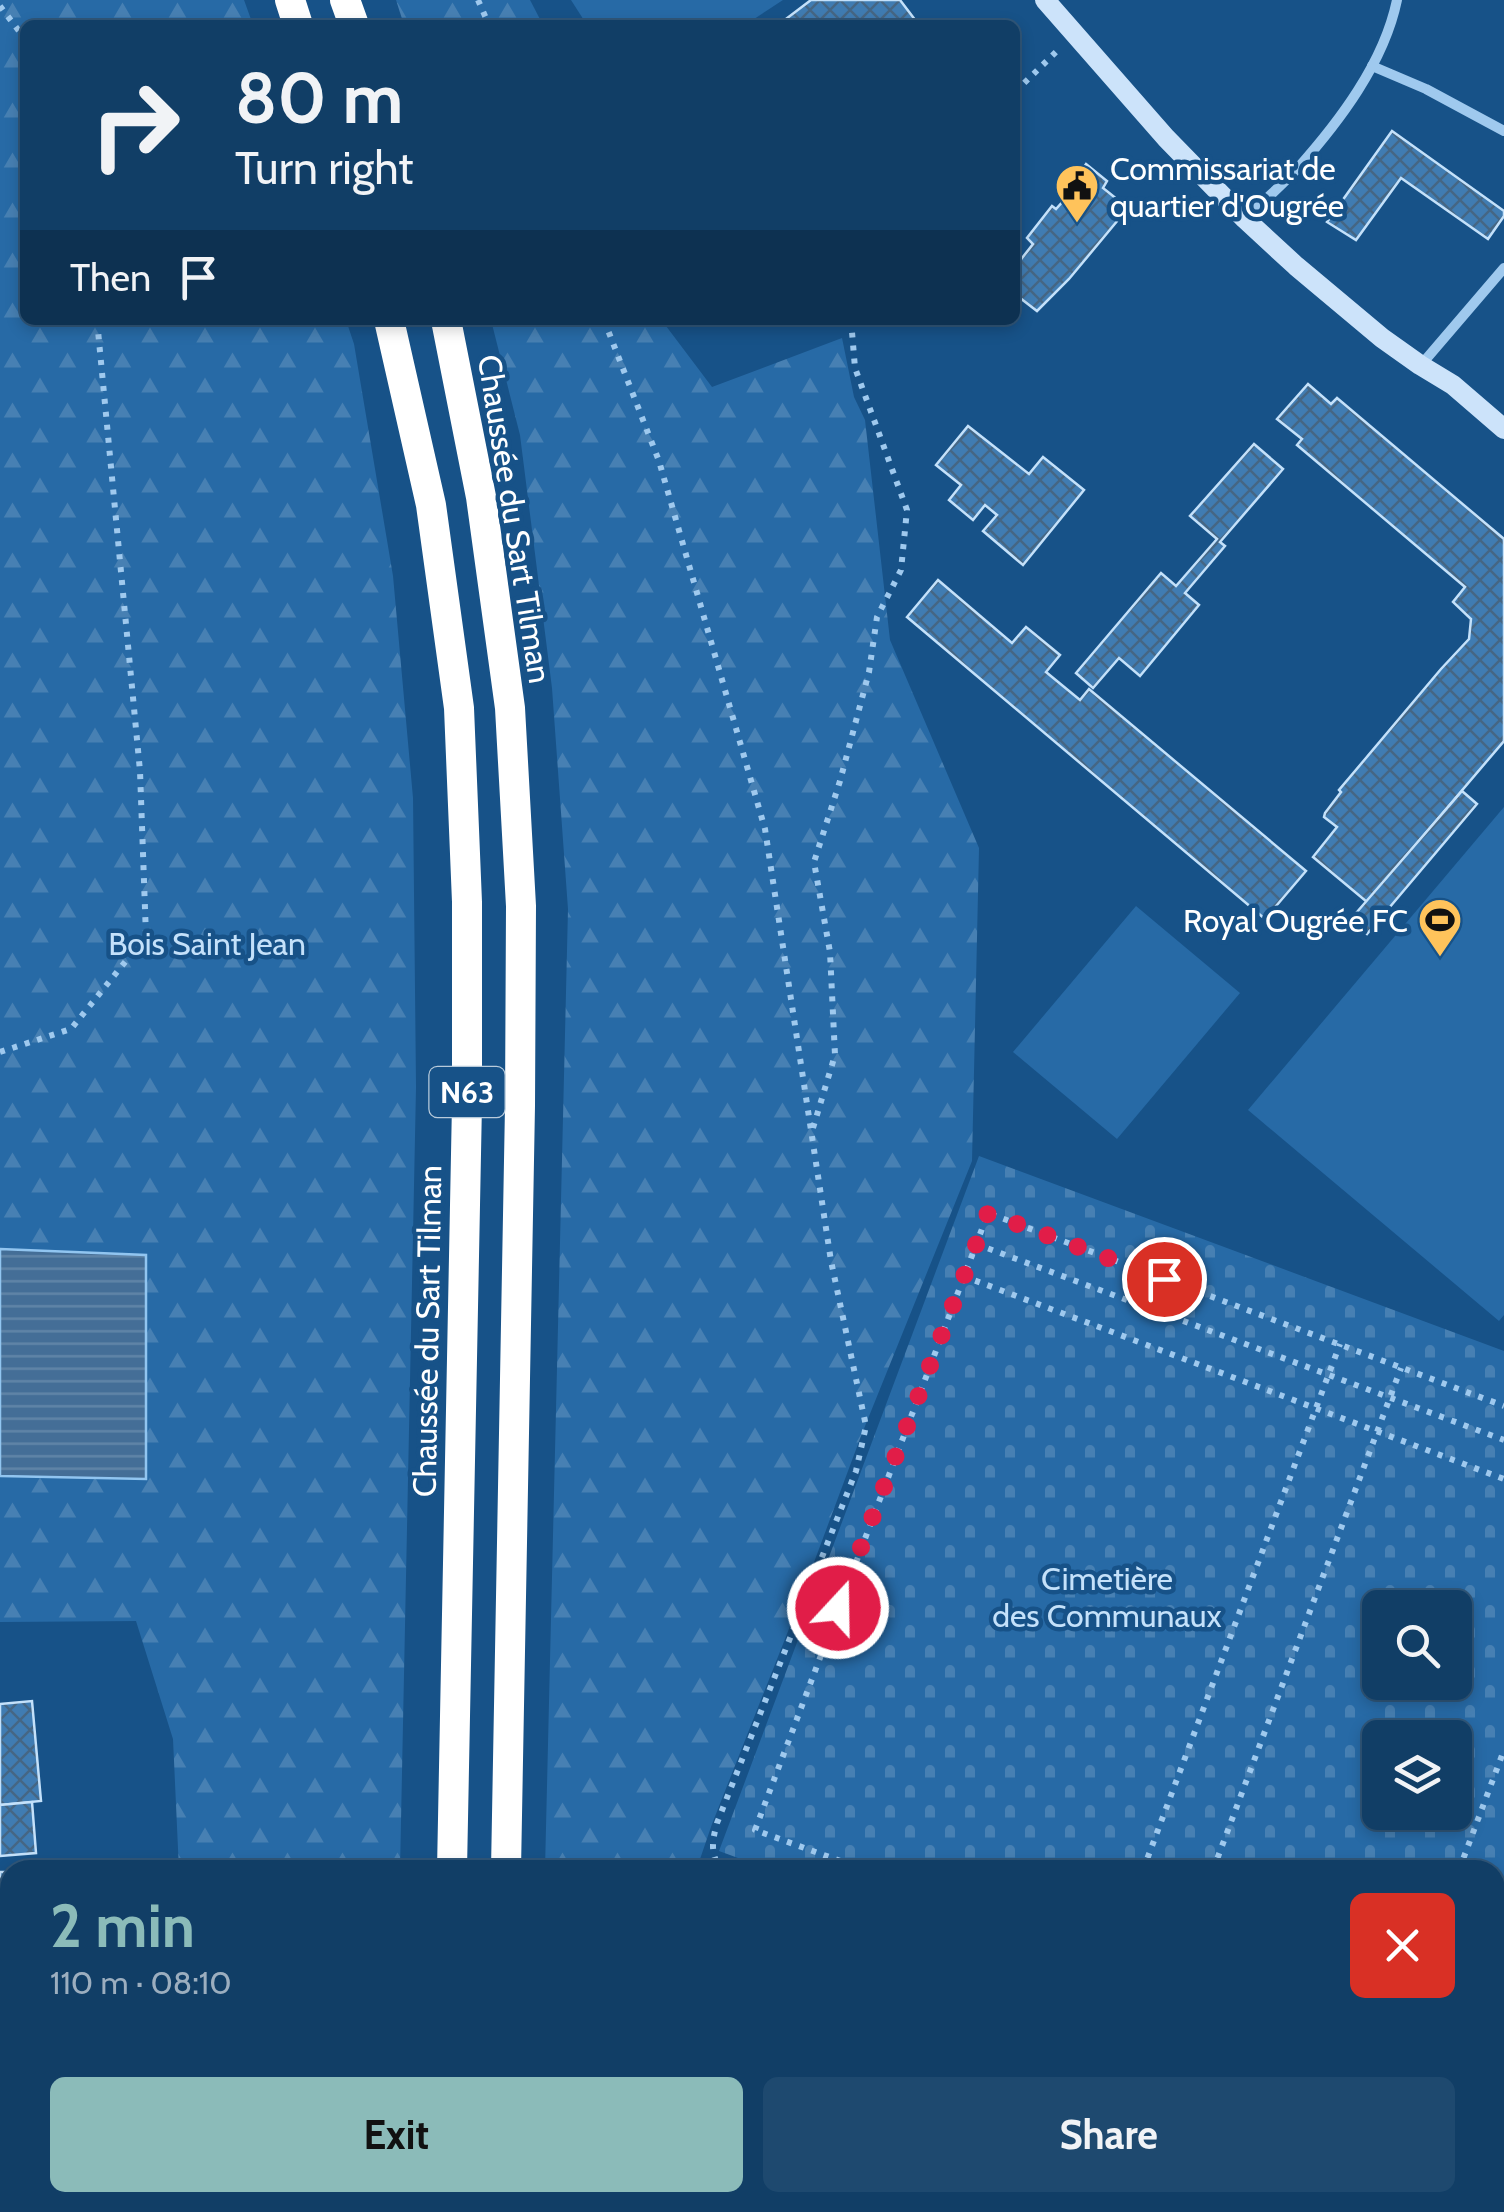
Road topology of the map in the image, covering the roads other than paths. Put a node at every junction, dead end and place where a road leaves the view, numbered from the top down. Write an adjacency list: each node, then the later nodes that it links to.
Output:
1 (1045, 0): 5 (street)
2 (1397, 0): 3 (street)
3 (1372, 66): 4 (street); 5 (street)
4 (1504, 131)
5 (1245, 219): 9 (street)
6 (1504, 268): 9 (street)
7 (391, 325): 11 (highway, Chaussée du Sart Tilman / N63)
8 (447, 325): 12 (highway, Chaussée du Sart Tilman / N63)
9 (1420, 365): 10 (street)
10 (1504, 428)
11 (452, 1860)
12 (506, 1860)

